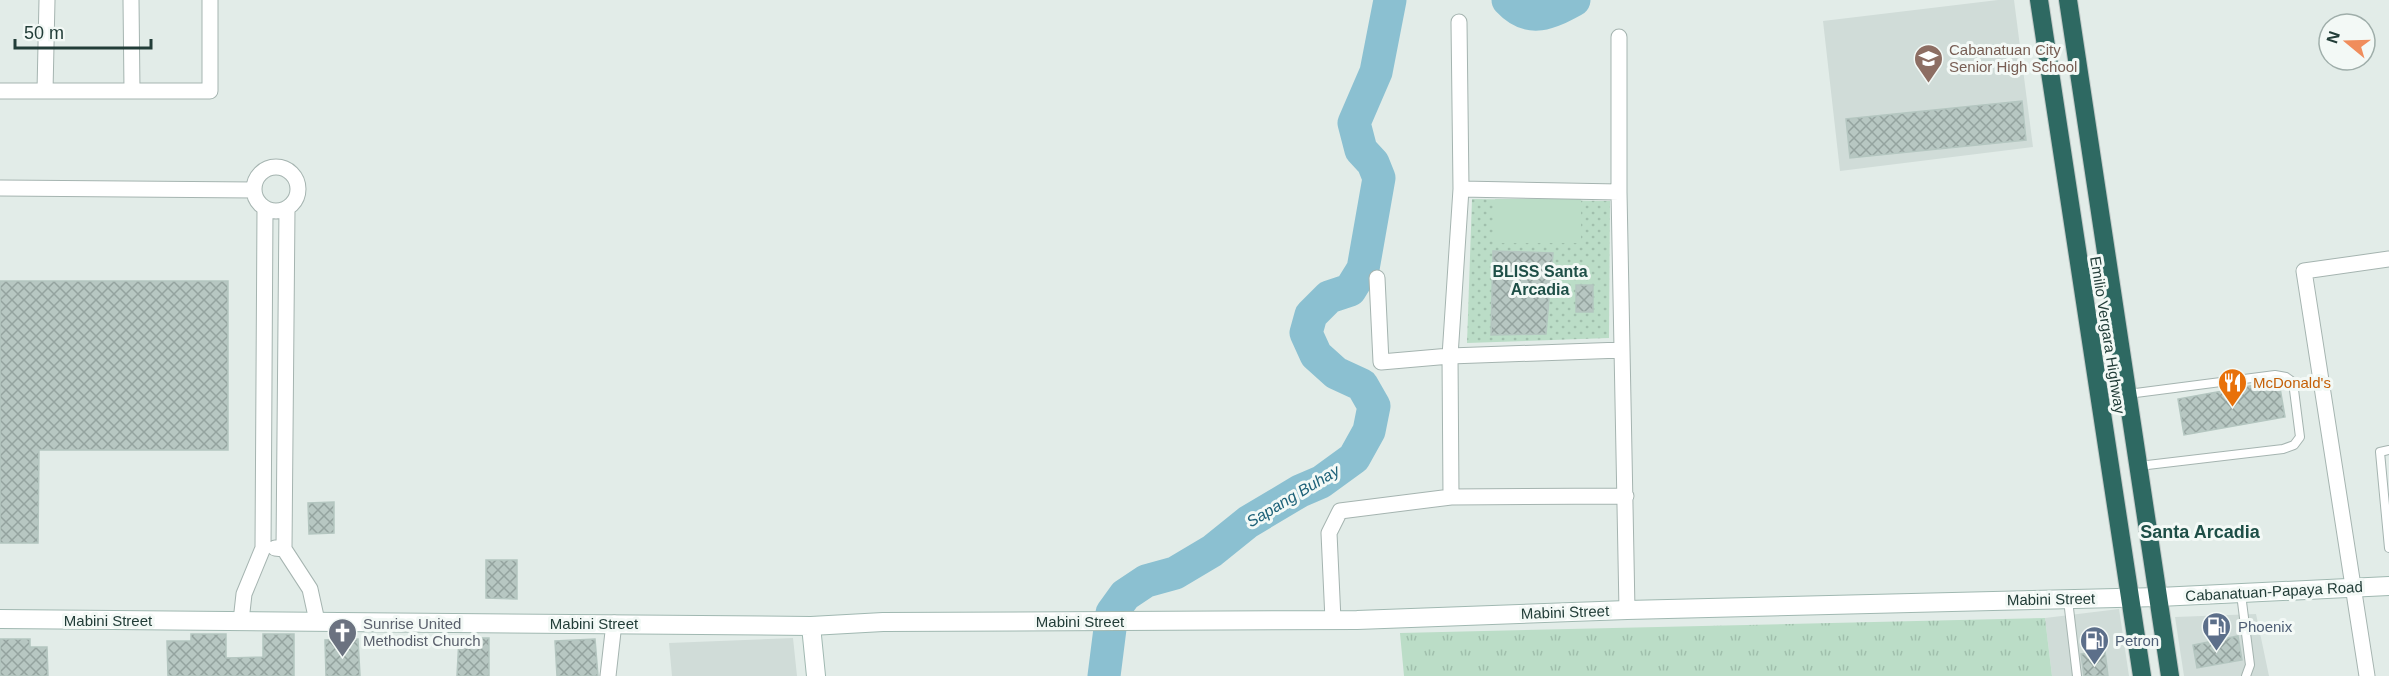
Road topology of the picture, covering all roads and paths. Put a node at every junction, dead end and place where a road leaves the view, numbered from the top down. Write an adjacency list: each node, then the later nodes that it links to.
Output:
1 (47, 0): 10 (street)
2 (131, 0): 8 (street)
3 (210, 0): 8 (street)
4 (2039, 0): 32 (highway, Emilio Vergara Highway)
5 (2068, 0): 21 (highway, Emilio Vergara Highway)
6 (1459, 22): 12 (street)
7 (1619, 37): 14 (street)
8 (132, 90): 10 (street)
9 (0, 91): 10 (street)
10 (45, 91)
11 (0, 188): 13 (street)
12 (1461, 189): 14 (street); 20 (street)
13 (254, 190): 15 (street); 16 (street)
14 (1619, 192): 19 (street)
15 (287, 208): 16 (street); 28 (street)
16 (265, 209): 26 (street)
17 (2389, 260): 30 (street)
18 (1377, 278): 20 (street)
19 (1622, 350): 20 (street); 24 (street)
20 (1450, 356): 25 (street)
21 (2128, 394): 23 (highway, Emilio Vergara Highway); 23 (lane)
22 (2389, 450): 27 (lane)
23 (2139, 466): 33 (highway, Emilio Vergara Highway)
24 (1626, 496): 25 (street); 35 (street)
25 (1451, 497): 37 (street)
26 (262, 548): 28 (street); 38 (street)
27 (2389, 548)
28 (284, 549): 39 (street)
29 (2389, 586): 30 (main road, Cabanatuan-Papaya Road)
30 (2353, 587): 31 (main road, Cabanatuan-Papaya Road); 48 (street)
31 (2241, 593): 33 (main road, Cabanatuan-Papaya Road); 47 (lane)
32 (2130, 597): 33 (main road, Mabini Street); 34 (main road, Mabini Street); 45 (highway, Emilio Vergara Highway)
33 (2159, 597): 46 (highway, Emilio Vergara Highway)
34 (2068, 599): 35 (main road, Mabini Street); 44 (lane)
35 (1627, 610): 37 (main road, Mabini Street)
36 (0, 619): 38 (main road, Mabini Street)
37 (1333, 620): 41 (main road, Mabini Street)
38 (241, 621): 39 (main road, Mabini Street)
39 (317, 621): 40 (main road, Mabini Street)
40 (614, 623): 41 (main road, Mabini Street); 42 (street)
41 (811, 626): 43 (main road)
42 (608, 676)
43 (816, 676)
44 (2077, 676)
45 (2142, 676)
46 (2170, 676)
47 (2246, 676)
48 (2367, 676)

